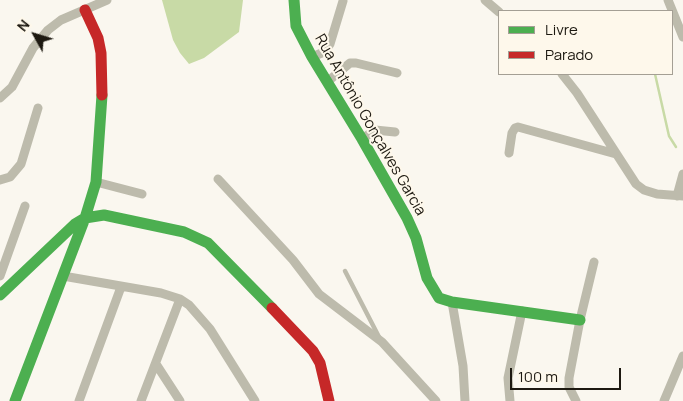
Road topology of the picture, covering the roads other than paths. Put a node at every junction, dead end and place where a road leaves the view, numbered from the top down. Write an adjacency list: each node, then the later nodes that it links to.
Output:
1 (107, 0): 5 (street)
2 (294, 0): 9 (street, Rua Antônio Gonçalves Garcia)
3 (485, 0): 6 (street)
4 (343, 1): 9 (street)
5 (85, 10): 13 (street); 22 (street)
6 (498, 11)
7 (673, 12): 8 (street)
8 (683, 37)
9 (312, 57): 12 (street, Rua Antônio Gonçalves Garcia)
10 (397, 73): 12 (street)
11 (565, 75): 18 (street)
12 (327, 82): 16 (street, Rua Antônio Gonçalves Garcia)
13 (0, 98)
14 (38, 108): 20 (street)
15 (395, 132): 16 (street)
16 (362, 139): 36 (street, Rua Antônio Gonçalves Garcia)
17 (509, 153): 18 (street)
18 (616, 154): 24 (street)
19 (683, 174): 24 (street)
20 (0, 180)
21 (218, 180): 39 (street)
22 (96, 182): 23 (street); 26 (street)
23 (142, 194)
24 (680, 196)
25 (26, 206): 31 (street)
26 (85, 218): 27 (street); 28 (street); 47 (street)
27 (58, 240): 28 (street); 34 (street)
28 (73, 251): 32 (street)
29 (594, 262): 38 (street)
30 (345, 271): 39 (lane)
31 (0, 276)
32 (63, 276): 33 (street); 42 (street)
33 (121, 287): 35 (street); 43 (street)
34 (0, 295)
35 (180, 299): 41 (street); 46 (street)
36 (452, 302): 37 (street, Rua Antônio Gonçalves Garcia); 49 (street)
37 (522, 311): 38 (street, Rua Antônio Gonçalves Garcia); 50 (street)
38 (580, 320): 51 (street)
39 (382, 342): 48 (street)
40 (683, 356): 52 (street)
41 (156, 364): 44 (street); 45 (street)
42 (15, 401)
43 (79, 401)
44 (141, 401)
45 (180, 401)
46 (255, 401)
47 (329, 401)
48 (436, 401)
49 (464, 401)
50 (510, 401)
51 (576, 401)
52 (664, 401)

